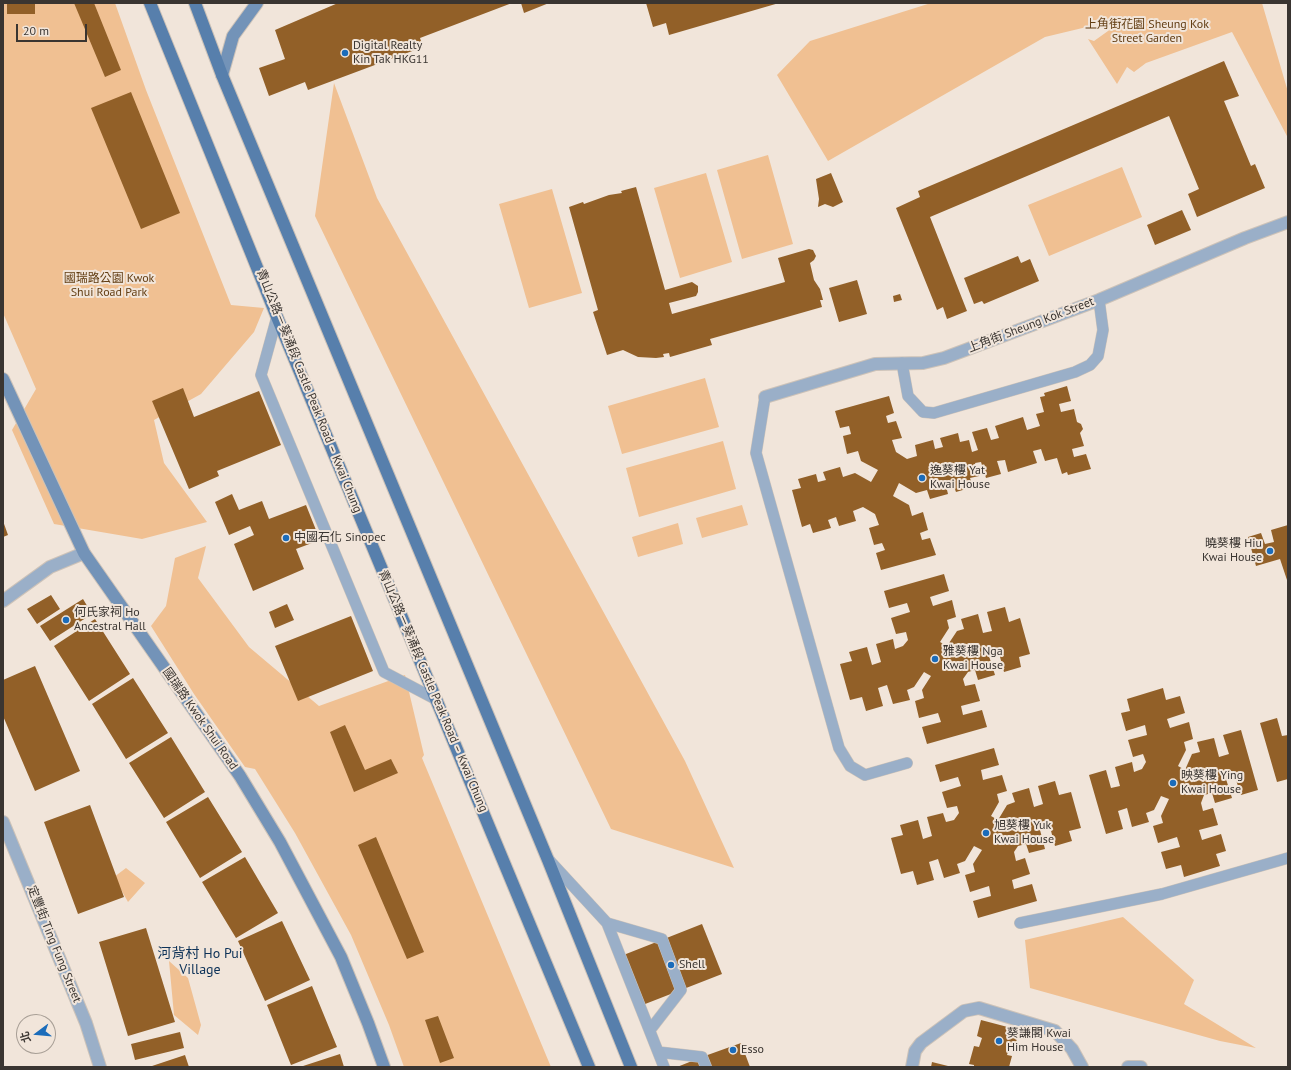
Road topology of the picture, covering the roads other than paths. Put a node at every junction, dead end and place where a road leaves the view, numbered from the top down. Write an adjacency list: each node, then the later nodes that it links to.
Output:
1 (150, 3): 7 (main road, 青山公路－葵涌段 Castle Peak Road – Kwai Chung)
2 (195, 3): 4 (main road)
3 (257, 3): 4 (street)
4 (222, 75): 17 (main road)
5 (1288, 222): 6 (street, 上角街 Sheung Kok Street)
6 (1099, 300): 8 (street, 上角街 Sheung Kok Street); 8 (lane)
7 (277, 317): 13 (main road, 青山公路－葵涌段 Castle Peak Road – Kwai Chung); 13 (lane)
8 (902, 363): 10 (street, 上角街 Sheung Kok Street)
9 (3, 379): 11 (street, 國瑞路 Kwok Shui Road)
10 (765, 397): 14 (lane)
11 (84, 553): 12 (street); 23 (street, 國瑞路 Kwok Shui Road)
12 (3, 601)
13 (437, 700): 24 (main road, 青山公路－葵涌段 Castle Peak Road – Kwai Chung)
14 (906, 763)
15 (3, 822): 22 (street, 定豐街 Ting Fung Street)
16 (1288, 858): 19 (lane)
17 (548, 860): 18 (lane); 25 (main road)
18 (608, 923): 20 (lane); 20 (lane)
19 (1020, 923)
20 (650, 1030): 21 (lane)
21 (658, 1052): 26 (lane); 27 (lane)
22 (100, 1067)
23 (384, 1067)
24 (589, 1067)
25 (631, 1067)
26 (664, 1067)
27 (706, 1067)
28 (912, 1067): 29 (street)
29 (1082, 1067)
30 (1128, 1067): 31 (street)
31 (1141, 1067)

